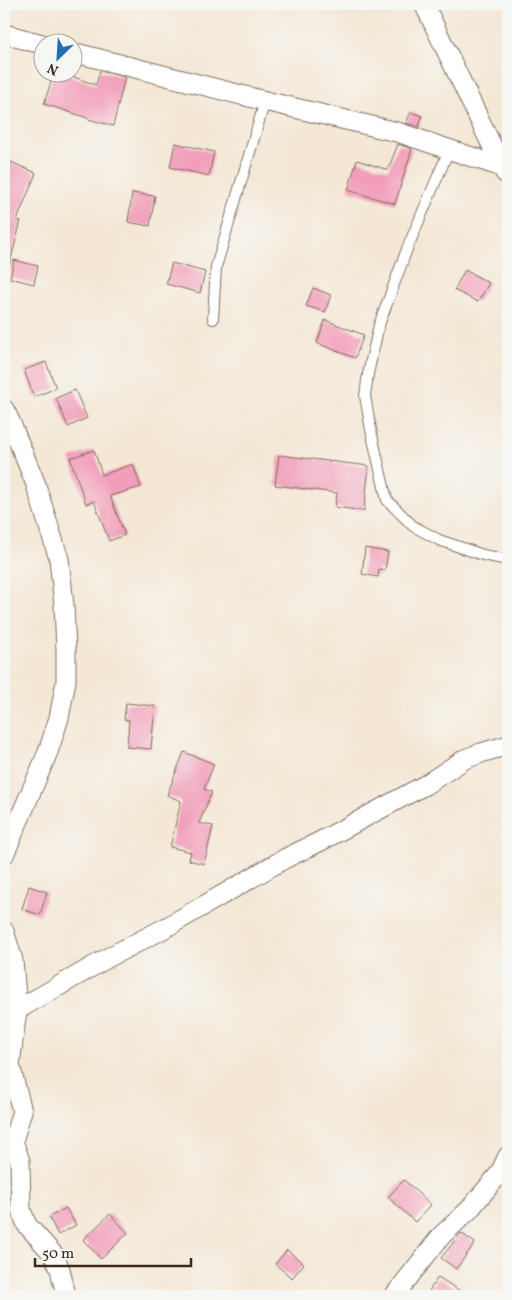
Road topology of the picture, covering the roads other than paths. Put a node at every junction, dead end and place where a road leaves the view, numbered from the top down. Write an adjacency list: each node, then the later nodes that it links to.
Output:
1 (424, 4): 7 (street)
2 (4, 34): 3 (street)
3 (32, 41)
4 (82, 55): 5 (street)
5 (265, 101): 6 (street); 8 (lane)
6 (449, 150): 7 (street); 10 (lane)
7 (505, 172)
8 (213, 319)
9 (4, 409): 12 (street)
10 (508, 560)
11 (508, 745): 14 (street)
12 (4, 855)
13 (4, 932): 14 (street)
14 (10, 1013): 15 (street)
15 (9, 1146): 17 (street)
16 (508, 1156): 18 (street)
17 (66, 1296)
18 (394, 1296)

